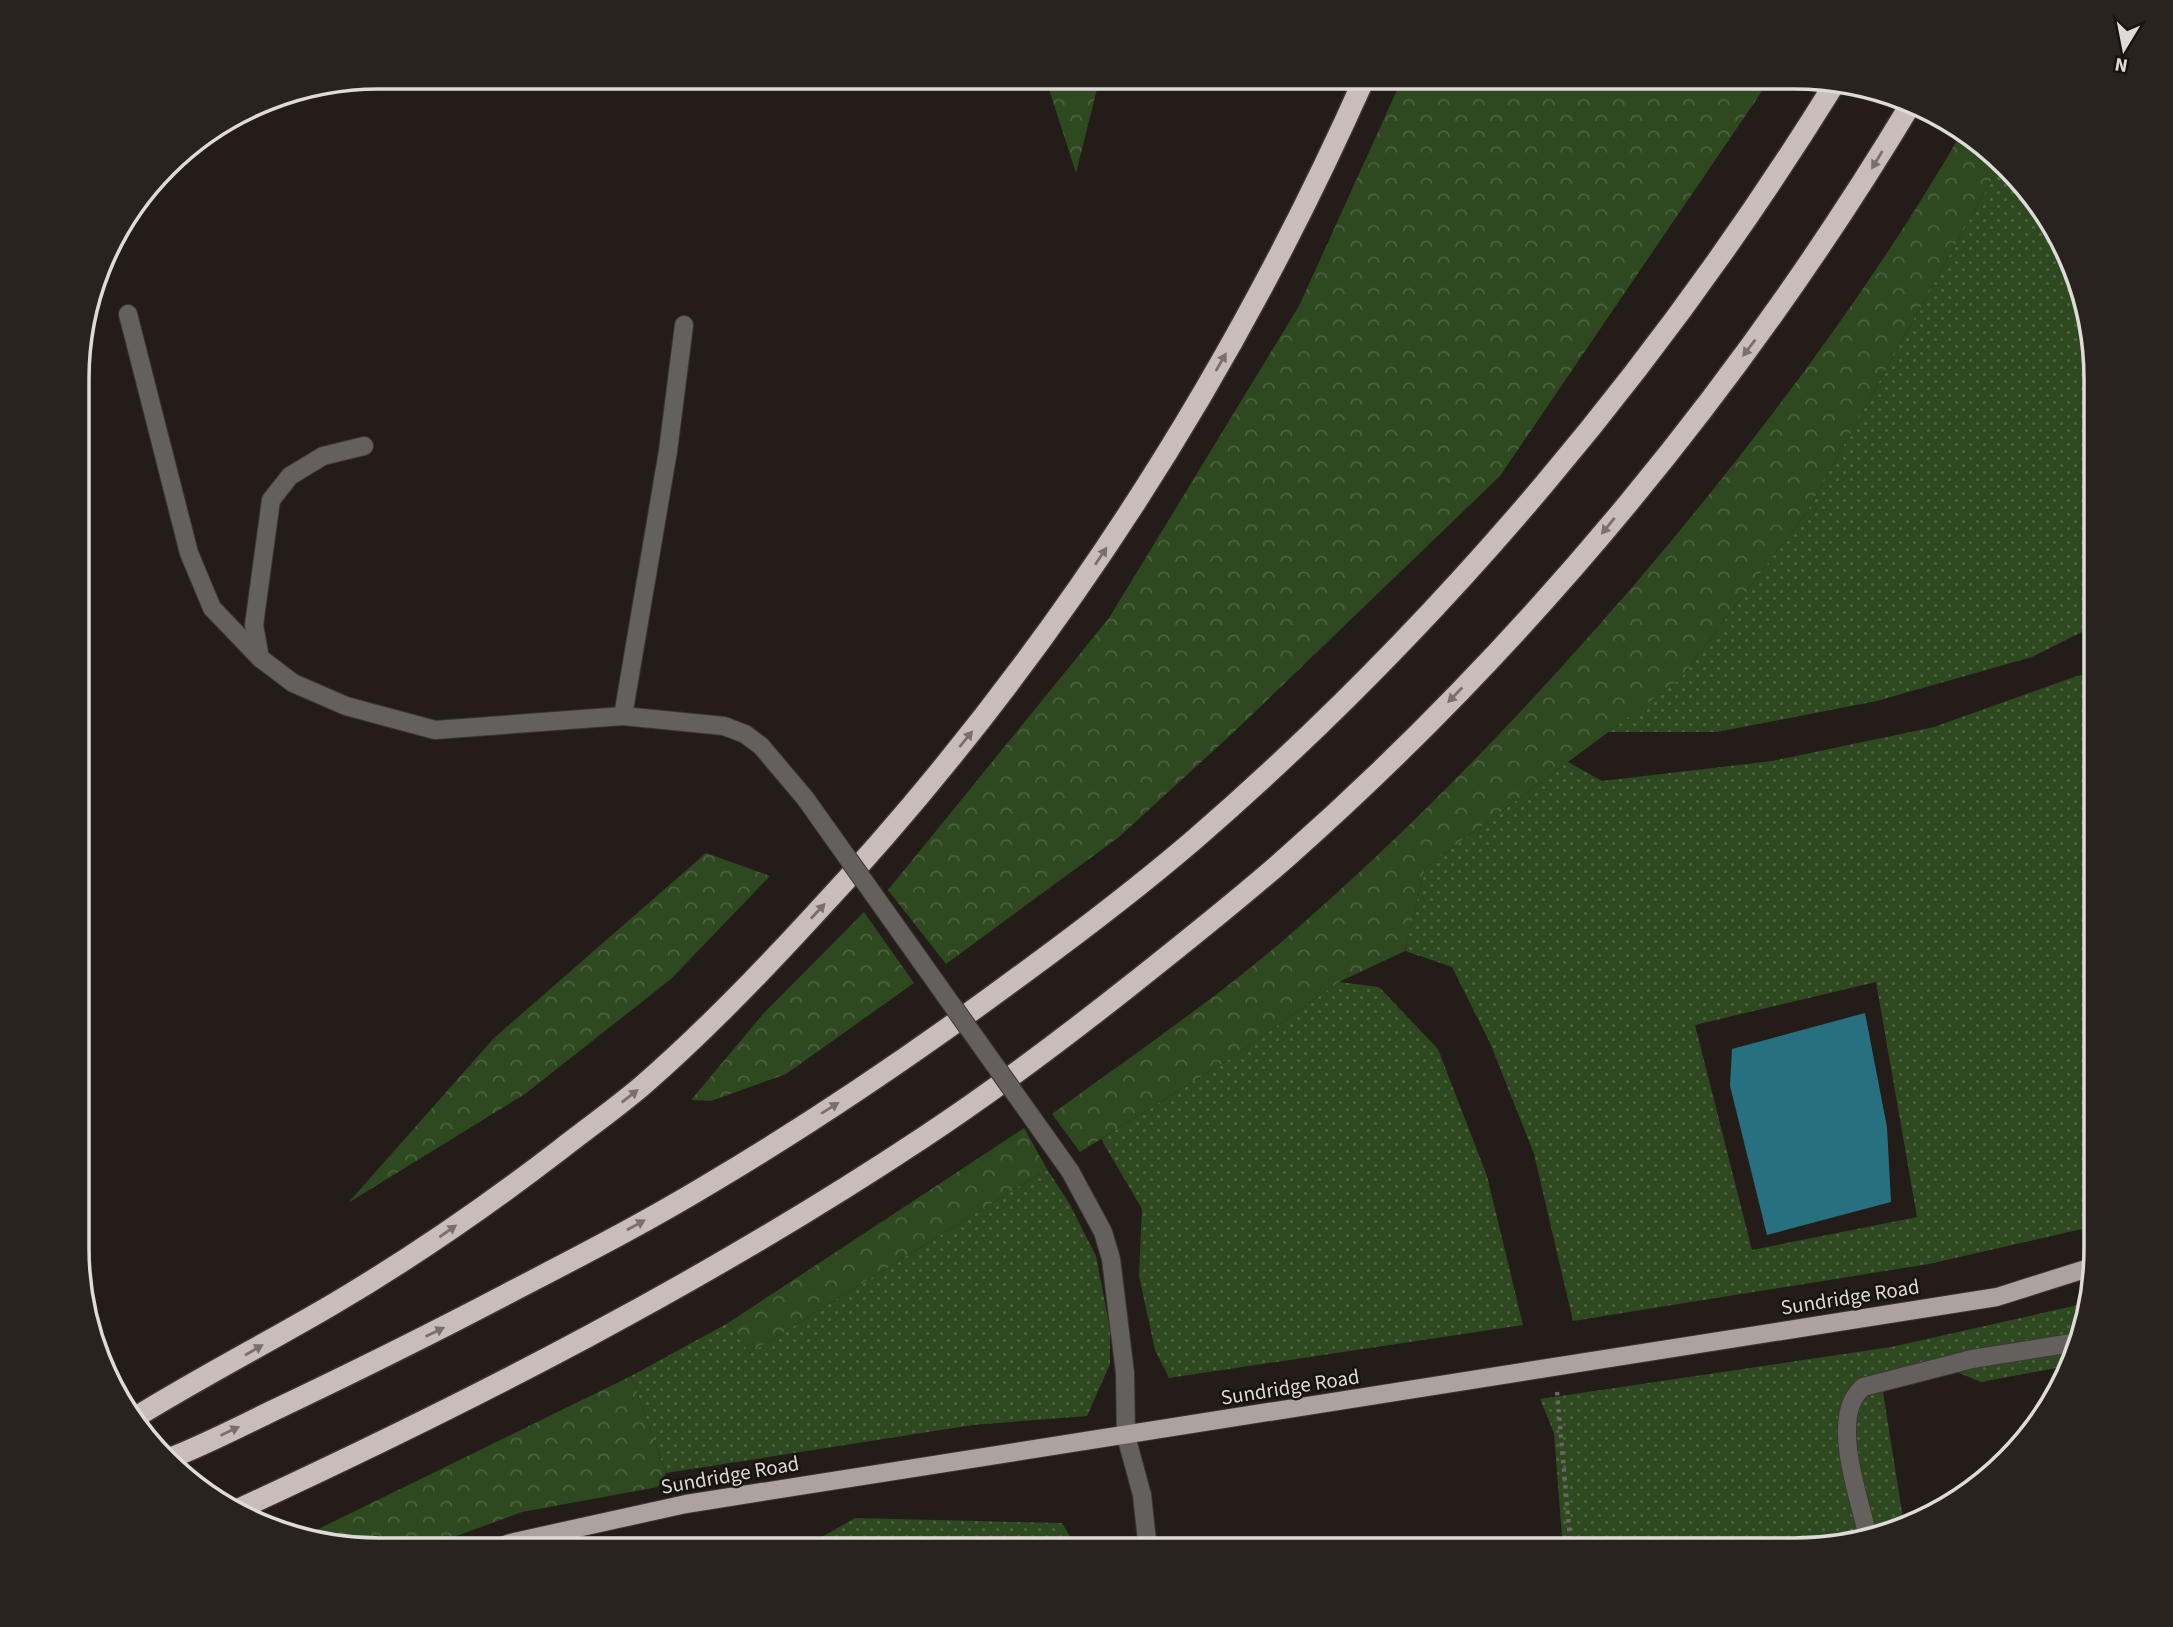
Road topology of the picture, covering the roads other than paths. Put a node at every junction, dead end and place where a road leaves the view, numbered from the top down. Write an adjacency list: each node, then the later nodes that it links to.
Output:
1 (1359, 89): 11 (highway, one-way to 1)
2 (1830, 92): 13 (highway, one-way to 2)
3 (1906, 112): 14 (highway, one-way to 14)
4 (128, 314): 7 (lane)
5 (684, 325): 8 (lane)
6 (364, 446): 7 (lane)
7 (260, 658): 8 (lane)
8 (623, 716): 12 (lane, bridge)
9 (2083, 1270): 12 (main road, Sundridge Road)
10 (2067, 1344): 15 (lane)
11 (141, 1413)
12 (1126, 1436): 16 (main road, Sundridge Road); 17 (lane)
13 (176, 1455)
14 (246, 1506)
15 (1866, 1529)
16 (532, 1538)
17 (1147, 1538)

